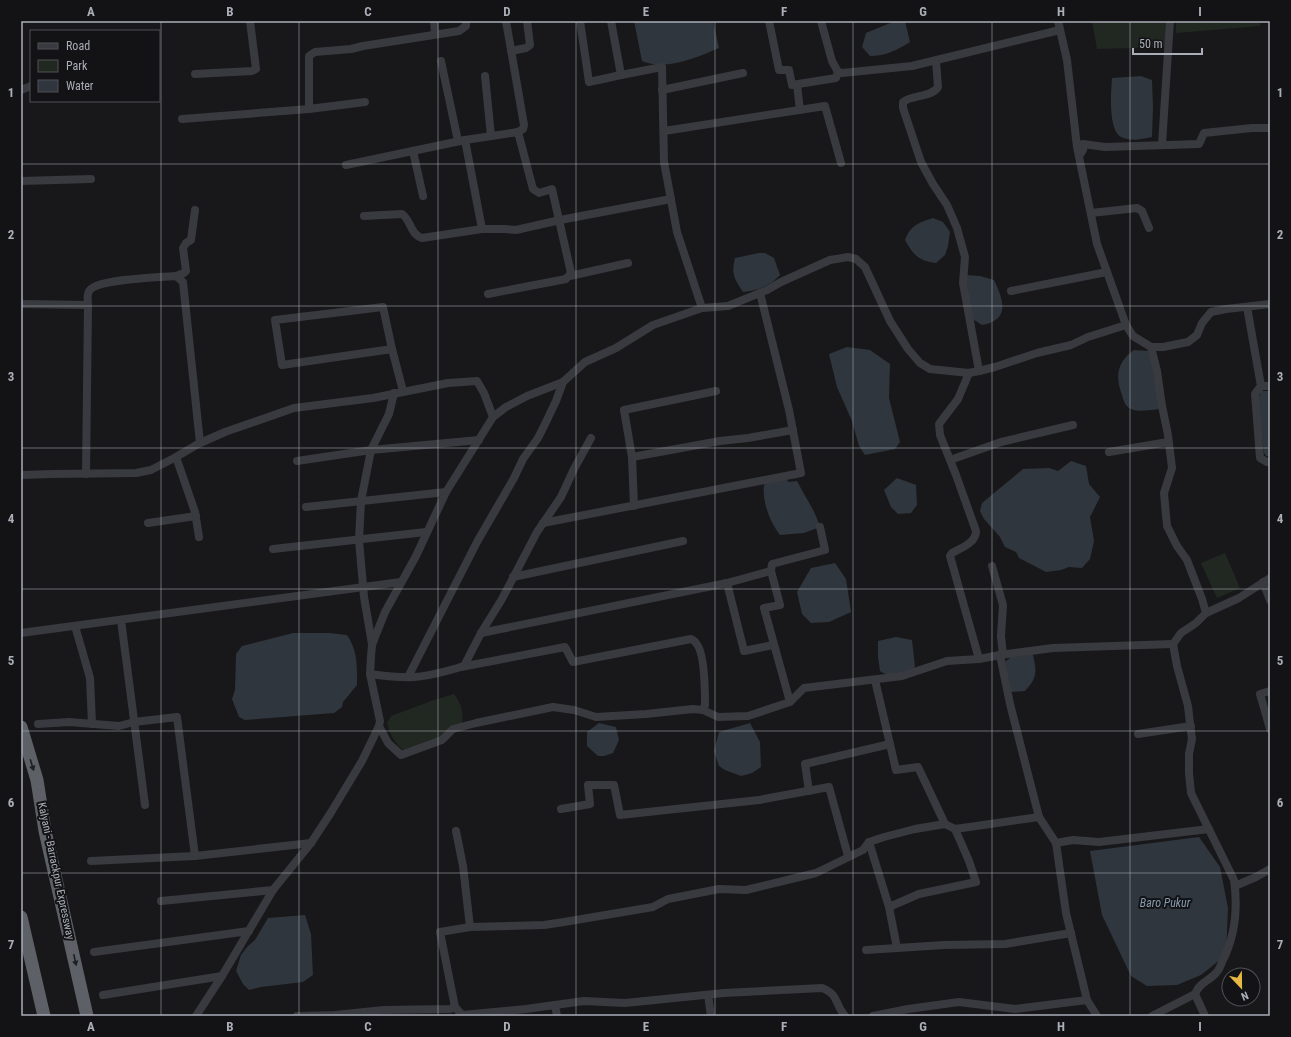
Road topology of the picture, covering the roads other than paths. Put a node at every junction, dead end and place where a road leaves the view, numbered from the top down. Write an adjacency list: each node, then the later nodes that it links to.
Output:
1 (250, 21): 18 (street)
2 (434, 21): 13 (street)
3 (466, 21): 13 (street)
4 (506, 21): 14 (street)
5 (527, 21): 14 (street)
6 (580, 21): 20 (street)
7 (611, 21): 20 (street)
8 (769, 21): 22 (street)
9 (821, 21): 17 (street)
10 (1058, 21): 12 (street)
11 (1170, 21): 33 (street)
12 (1060, 30): 16 (street); 35 (street)
13 (435, 34): 25 (street)
14 (511, 51): 30 (street)
15 (441, 61): 32 (street)
16 (936, 61): 17 (street); 63 (street)
17 (838, 72): 22 (street)
18 (195, 74)
19 (743, 74): 23 (street)
20 (621, 75): 23 (street)
21 (485, 76): 31 (street)
22 (797, 85): 26 (street)
23 (662, 90): 29 (street)
24 (365, 102): 25 (street)
25 (309, 109): 27 (street)
26 (800, 110): 29 (street); 36 (street)
27 (182, 119)
28 (1270, 128): 33 (street)
29 (664, 131): 41 (street)
30 (518, 132): 31 (street); 45 (street)
31 (491, 136): 32 (street)
32 (462, 140): 34 (street); 47 (street)
33 (1162, 144): 35 (street)
34 (413, 151): 37 (street); 40 (street)
35 (1079, 156): 43 (street)
36 (841, 163)
37 (346, 165)
38 (92, 180): 39 (street)
39 (21, 181)
40 (423, 196)
41 (671, 199): 45 (street); 59 (street)
42 (195, 210): 50 (street)
43 (1091, 213): 46 (street); 49 (street)
44 (364, 216): 47 (street)
45 (560, 220): 47 (street); 51 (street)
46 (1149, 228)
47 (482, 229)
48 (628, 263): 51 (street)
49 (1106, 272): 52 (street); 60 (street)
50 (176, 276): 57 (street); 77 (street)
51 (570, 276): 54 (street)
52 (1011, 291)
53 (760, 293): 59 (street); 64 (street); 73 (street)
54 (488, 294)
55 (21, 304): 57 (street)
56 (1270, 304): 58 (street)
57 (88, 305): 85 (street)
58 (1247, 307): 61 (street); 66 (street)
59 (702, 308): 65 (street)
60 (1126, 325): 61 (street); 63 (street)
61 (1151, 347): 76 (street)
62 (392, 349): 62 (street); 68 (street)
63 (979, 371): 64 (street)
64 (969, 373): 82 (street)
65 (563, 382): 71 (street); 120 (street)
66 (1261, 386): 67 (street); 84 (street)
67 (1270, 386)
68 (403, 391): 70 (street); 71 (street)
69 (716, 391): 81 (street)
70 (394, 393): 77 (street); 78 (street)
71 (493, 417): 75 (street)
72 (1074, 425): 82 (street)
73 (793, 430): 81 (street); 89 (street)
74 (592, 438): 93 (street)
75 (479, 440): 78 (street); 87 (street)
76 (1168, 442): 79 (street); 108 (street)
77 (200, 443): 80 (street)
78 (371, 450): 83 (street); 88 (street)
79 (1109, 452)
80 (176, 457): 85 (street); 91 (street)
81 (632, 457): 89 (street)
82 (950, 460): 117 (street)
83 (297, 461)
84 (1270, 462)
85 (86, 474): 86 (street)
86 (21, 476)
87 (446, 492): 88 (street); 95 (street)
88 (361, 501): 90 (street); 97 (street)
89 (634, 506): 93 (street)
90 (306, 507)
91 (196, 516): 92 (street); 96 (street)
92 (148, 523)
93 (543, 523): 102 (street)
94 (820, 527): 101 (street)
95 (426, 532): 97 (street); 104 (street)
96 (199, 537)
97 (358, 540): 99 (street); 106 (street)
98 (683, 541): 102 (street)
99 (273, 549)
100 (992, 566): 116 (street)
101 (772, 571): 105 (street); 115 (street)
102 (514, 577): 112 (street)
103 (1266, 580): 107 (street); 108 (street)
104 (402, 582): 106 (street); 114 (street)
105 (727, 584): 112 (street); 115 (street)
106 (363, 587): 109 (street); 114 (street)
107 (1270, 600)
108 (1206, 613): 113 (street)
109 (121, 620): 110 (street); 125 (street)
110 (75, 626): 111 (street); 127 (street)
111 (21, 633)
112 (481, 633): 118 (street)
113 (1174, 644): 116 (street); 129 (street)
114 (372, 645): 119 (street)
115 (773, 645): 123 (street)
116 (1001, 655): 117 (street); 137 (street)
117 (979, 659): 121 (street)
118 (461, 667): 120 (street); 124 (street)
119 (370, 674): 120 (street); 128 (street)
120 (408, 677)
121 (875, 680): 123 (street); 133 (street)
122 (1270, 691): 131 (street)
123 (790, 702): 124 (street)
124 (703, 710): 128 (street)
125 (134, 722): 127 (street); 135 (street); 145 (street)
126 (38, 724): 127 (street)
127 (92, 724)
128 (379, 726): 143 (street)
129 (1190, 726): 132 (street); 140 (street)
130 (21, 727): 170 (highway, Kalyani - Barrackpur Expressway, one-way to 170)
131 (1270, 729)
132 (1138, 734)
133 (890, 744): 134 (street); 138 (street)
134 (809, 791): 136 (street); 146 (street)
135 (145, 805)
136 (561, 809)
137 (1039, 817): 139 (street); 144 (street)
138 (945, 824): 139 (street); 142 (street)
139 (955, 829): 152 (street)
140 (1209, 829): 144 (street); 149 (street)
141 (456, 830): 154 (street)
142 (869, 842): 146 (street); 152 (street)
143 (311, 843): 145 (street); 150 (street)
144 (1056, 843): 156 (street)
145 (195, 856): 147 (street)
146 (848, 856): 154 (street)
147 (91, 861)
148 (1270, 869): 149 (street)
149 (1235, 886): 161 (street)
150 (273, 890): 151 (street); 155 (street)
151 (161, 901)
152 (889, 907): 157 (street)
153 (21, 916): 169 (highway)
154 (470, 928): 166 (street)
155 (249, 930): 159 (street); 160 (street)
156 (1071, 933): 157 (street); 164 (street)
157 (897, 948): 158 (street)
158 (866, 950)
159 (94, 952)
160 (222, 976): 162 (street); 171 (street)
161 (1195, 994): 178 (street); 179 (street)
162 (103, 995)
163 (708, 995): 165 (street); 174 (street); 175 (street)
164 (1086, 1000): 167 (street); 177 (street)
165 (555, 1005): 166 (street); 173 (street)
166 (452, 1010): 168 (street)
167 (909, 1012): 176 (street)
168 (335, 1015): 172 (street)
169 (44, 1016)
170 (87, 1016)
171 (196, 1016)
172 (297, 1016)
173 (557, 1016)
174 (711, 1016)
175 (845, 1016)
176 (873, 1016)
177 (1097, 1016)
178 (1152, 1016)
179 (1205, 1016)

